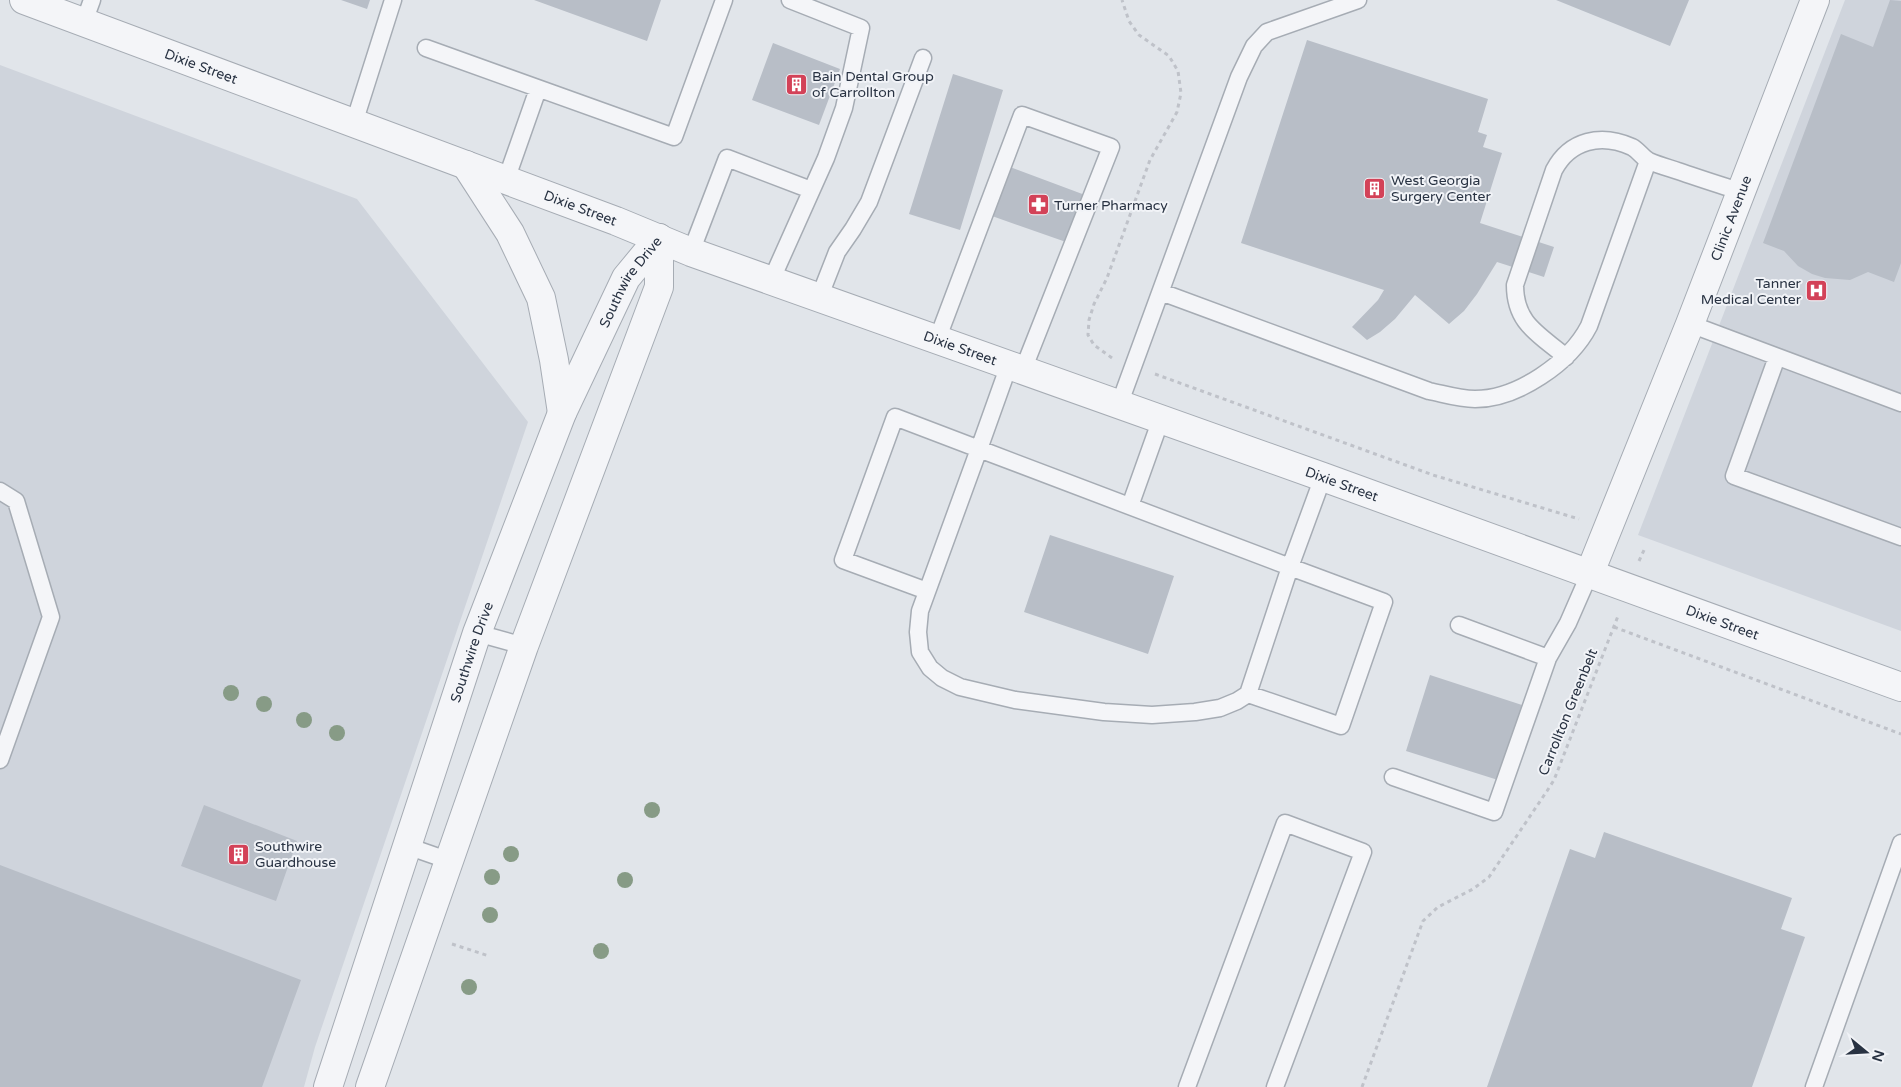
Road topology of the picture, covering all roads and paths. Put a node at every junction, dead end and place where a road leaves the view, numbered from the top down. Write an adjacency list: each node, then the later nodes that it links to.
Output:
1 (24, 0): 7 (street, Dixie Street)
2 (393, 0): 11 (lane)
3 (724, 0): 10 (lane)
4 (790, 0): 15 (lane)
5 (1358, 0): 20 (lane)
6 (1815, 0): 16 (street, Clinic Avenue)
7 (88, 11): 11 (street, Dixie Street)
8 (426, 48): 10 (lane)
9 (923, 58): 21 (lane)
10 (538, 89): 14 (lane)
11 (354, 123): 13 (street, Dixie Street)
12 (1648, 161): 16 (lane); 25 (lane); 25 (lane)
13 (466, 165): 14 (street, Dixie Street); 29 (street)
14 (506, 180): 17 (street, Dixie Street)
15 (811, 190): 18 (lane); 19 (lane)
16 (1740, 192): 22 (street, Clinic Avenue)
17 (659, 238): 18 (street, Dixie Street); 29 (street, Southwire Drive); 43 (street, Southwire Drive)
18 (691, 252): 19 (street, Dixie Street)
19 (771, 281): 21 (street, Dixie Street)
20 (1160, 292): 25 (lane); 28 (lane)
21 (819, 298): 23 (street, Dixie Street)
22 (1690, 324): 24 (lane); 37 (street, Clinic Avenue)
23 (937, 340): 26 (street, Dixie Street); 26 (lane)
24 (1777, 357): 27 (lane); 35 (lane)
25 (1566, 358)
26 (1016, 368): 28 (street, Dixie Street); 31 (lane)
27 (1901, 403)
28 (1119, 404): 30 (street, Dixie Street)
29 (562, 413): 42 (street, Southwire Drive)
30 (1161, 419): 32 (street, Dixie Street); 34 (lane)
31 (980, 449): 34 (lane); 38 (lane); 38 (lane)
32 (1323, 477): 36 (lane); 37 (street, Dixie Street)
33 (0, 491): 48 (lane)
34 (1130, 506): 36 (lane)
35 (1901, 536)
36 (1290, 567): 46 (lane); 46 (lane)
37 (1588, 575): 44 (lane); 45 (street, Dixie Street)
38 (927, 591): 46 (lane)
39 (1620, 612): 41 (path, Carrollton Greenbelt)
40 (1459, 625): 44 (lane)
41 (1614, 627): 47 (path); 59 (path, Carrollton Greenbelt)
42 (477, 632): 43 (lane); 51 (street, Southwire Drive)
43 (524, 646): 52 (street, Southwire Drive)
44 (1548, 658): 49 (lane)
45 (1901, 687)
46 (1248, 694)
47 (1901, 734)
48 (0, 760)
49 (1393, 777)
50 (1901, 843): 60 (lane)
51 (407, 846): 52 (lane); 55 (street, Southwire Drive)
52 (450, 861): 56 (street, Southwire Drive)
53 (448, 942): 54 (path)
54 (489, 956)
55 (328, 1087)
56 (370, 1087)
57 (1187, 1087): 58 (lane)
58 (1275, 1087)
59 (1362, 1087)
60 (1814, 1087)

